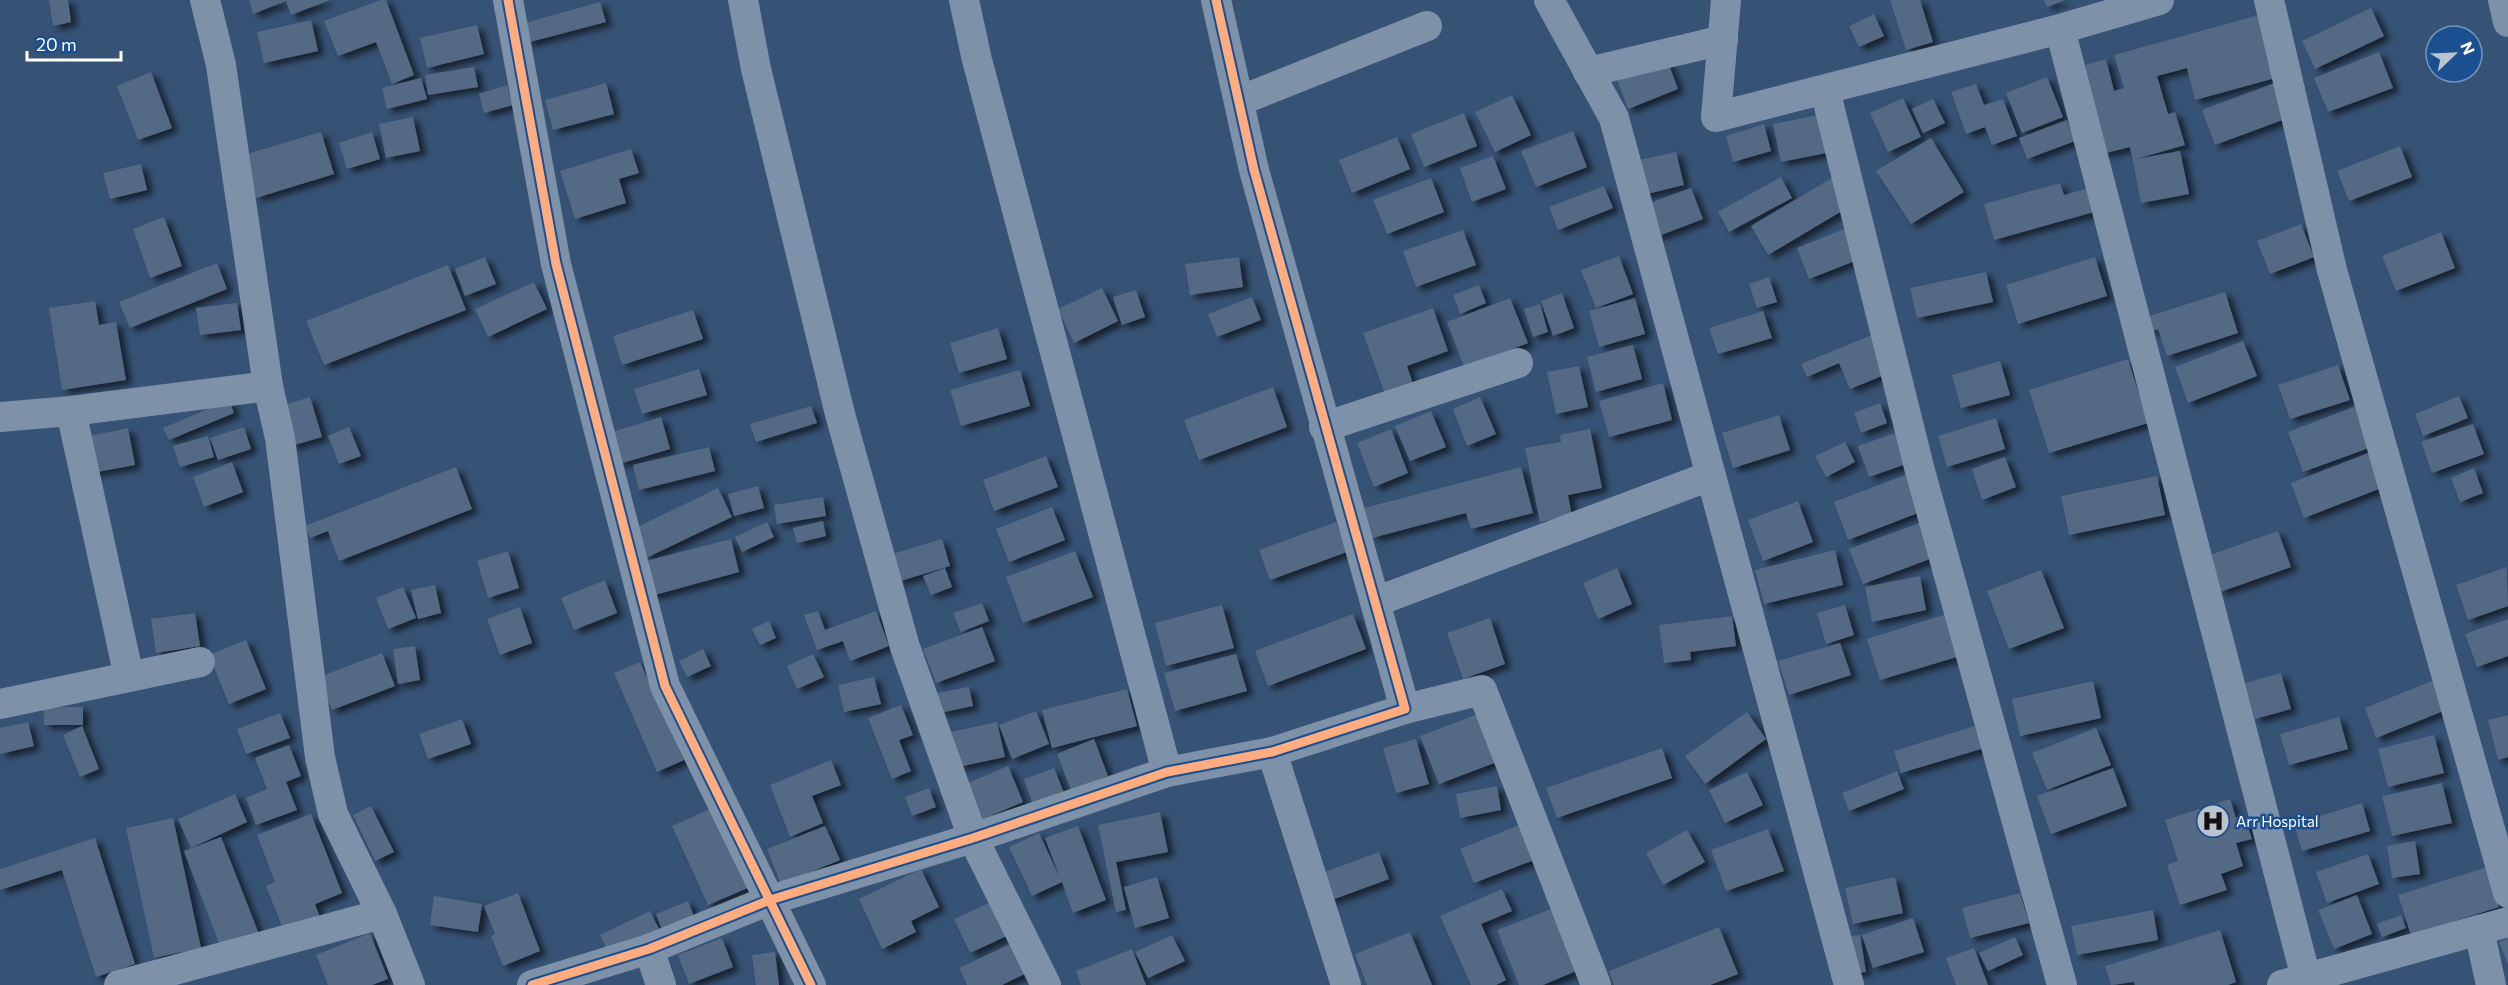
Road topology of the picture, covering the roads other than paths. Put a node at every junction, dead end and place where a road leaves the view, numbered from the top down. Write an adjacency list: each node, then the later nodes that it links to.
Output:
1 (205, 0): 19 (street)
2 (508, 0): 33 (street)
3 (743, 0): 31 (street)
4 (964, 0): 30 (street)
5 (1216, 0): 17 (street)
6 (1549, 0): 15 (street)
7 (1726, 0): 14 (street)
8 (2269, 0): 32 (street)
9 (2503, 0): 11 (street)
10 (2153, 1): 13 (street)
11 (2508, 22)
12 (1427, 26): 17 (street)
13 (2060, 29): 16 (street); 38 (street)
14 (1723, 40): 15 (street); 16 (street)
15 (1588, 72): 23 (street)
16 (1826, 90): 48 (street)
17 (1239, 101): 22 (street)
18 (1518, 363): 22 (street)
19 (268, 386): 20 (street); 34 (street)
20 (71, 411): 21 (street); 26 (street)
21 (0, 417)
22 (1324, 427): 24 (street)
23 (1710, 476): 24 (street); 47 (street)
24 (1376, 602): 28 (street)
25 (200, 662): 26 (street)
26 (129, 676): 27 (street)
27 (0, 704)
28 (1405, 709): 29 (street); 46 (street)
29 (1272, 752): 30 (street); 45 (street)
30 (1167, 772): 31 (street)
31 (973, 838): 33 (street); 44 (street)
32 (2508, 893)
33 (770, 900): 37 (street); 43 (street)
34 (382, 914): 39 (street); 40 (street)
35 (2508, 922): 36 (street)
36 (2478, 930): 38 (street); 49 (street)
37 (649, 949): 41 (street); 42 (street)
38 (2294, 982)
39 (119, 985)
40 (410, 985)
41 (532, 985)
42 (661, 985)
43 (811, 985)
44 (1046, 985)
45 (1346, 985)
46 (1596, 985)
47 (1849, 985)
48 (2062, 985)
49 (2491, 985)

